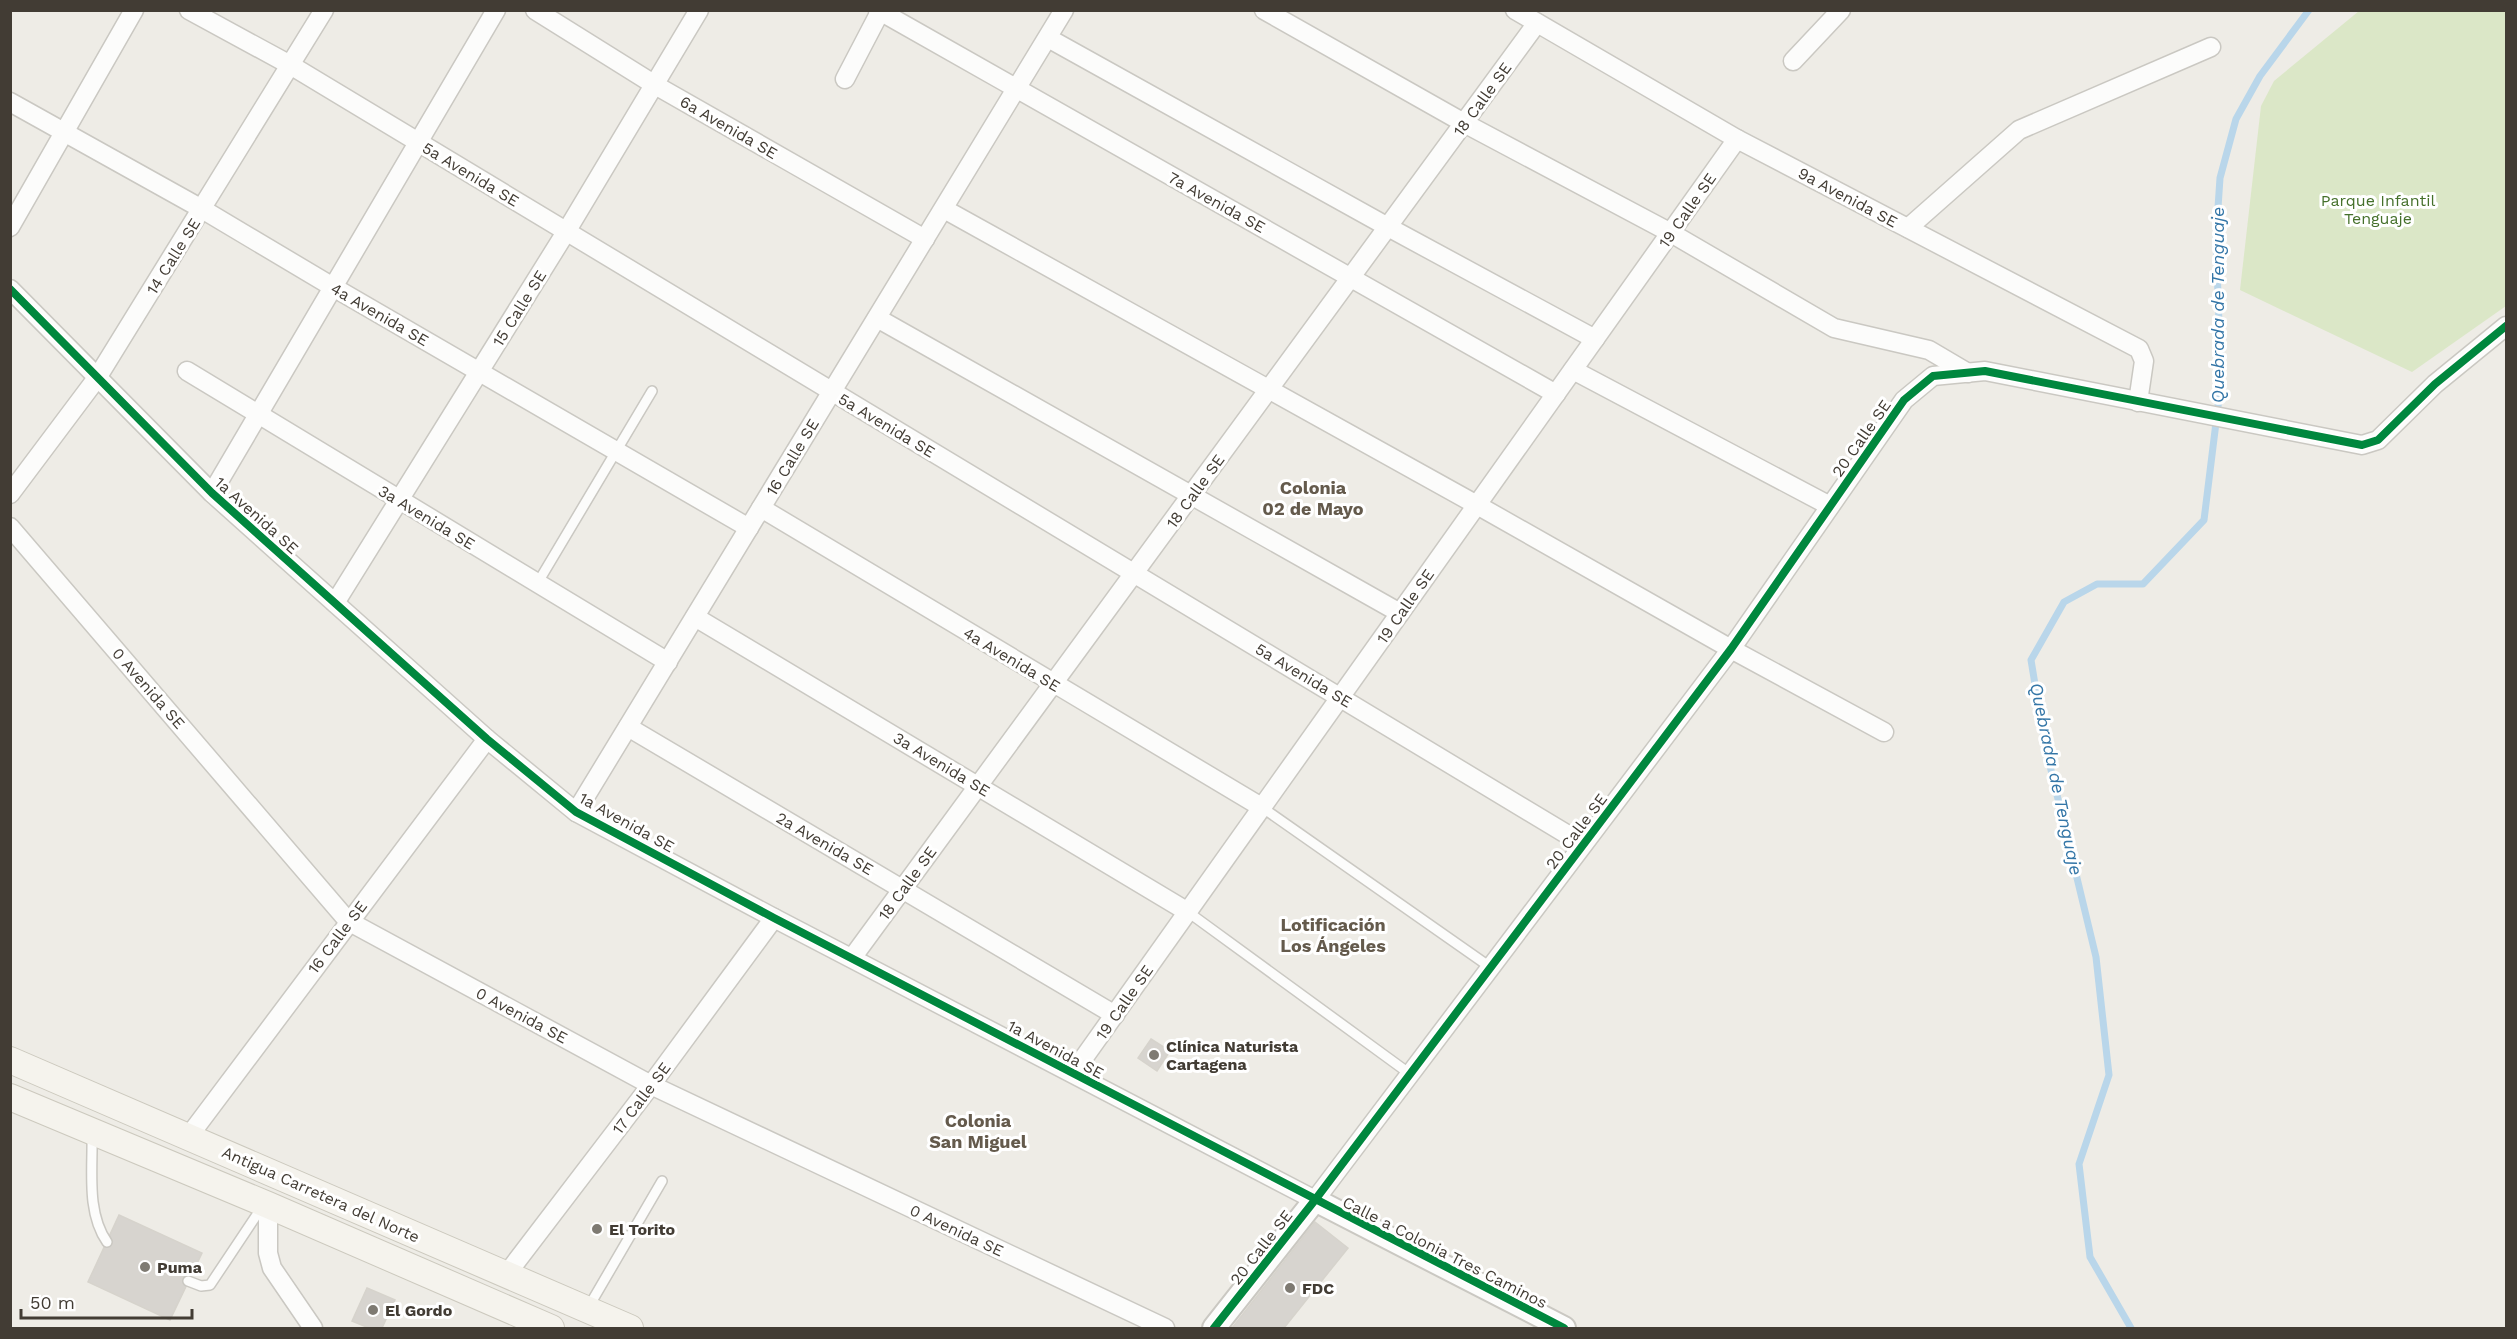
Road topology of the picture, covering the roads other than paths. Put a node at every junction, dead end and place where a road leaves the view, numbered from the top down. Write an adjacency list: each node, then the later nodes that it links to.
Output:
1 (134, 10): 22 (street)
2 (189, 10): 16 (street, 5a Avenida SE)
3 (324, 10): 16 (street, 14 Calle SE)
4 (496, 10): 24 (street)
5 (534, 10): 18 (street, 6a Avenida SE)
6 (699, 10): 18 (street, 15 Calle SE)
7 (1064, 10): 13 (street, 16 Calle SE)
8 (1264, 10): 21 (street)
9 (1515, 10): 12 (street, 9a Avenida SE)
10 (1841, 10): 15 (street)
11 (880, 11): 17 (street); 19 (street, 7a Avenida SE)
12 (1537, 23): 21 (street, 18 Calle SE); 23 (street, 9a Avenida SE)
13 (1048, 38): 19 (street, 16 Calle SE); 28 (street)
14 (2211, 47): 29 (street)
15 (1793, 61)
16 (292, 66): 24 (street, 5a Avenida SE); 25 (street, 14 Calle SE)
17 (845, 79)
18 (655, 85): 30 (street, 15 Calle SE); 32 (street, 6a Avenida SE)
19 (1016, 90): 26 (street, 16 Calle SE); 33 (street, 7a Avenida SE)
20 (10, 102): 22 (street, 4a Avenida SE)
21 (1464, 123): 28 (street, 18 Calle SE); 31 (street)
22 (64, 132): 25 (street, 4a Avenida SE); 27 (street)
23 (1737, 139): 29 (street, 9a Avenida SE); 31 (street, 19 Calle SE)
24 (418, 143): 30 (street, 5a Avenida SE); 34 (street)
25 (202, 209): 34 (street, 4a Avenida SE); 43 (street, 14 Calle SE)
26 (944, 209): 32 (street, 16 Calle SE); 44 (street)
27 (10, 226)
28 (1388, 227): 33 (street, 18 Calle SE); 38 (street)
29 (1908, 228): 48 (street, 9a Avenida SE)
30 (566, 232): 41 (street, 15 Calle SE); 46 (street, 5a Avenida SE)
31 (1671, 233): 38 (street, 19 Calle SE); 42 (street)
32 (925, 239): 36 (street, 16 Calle SE)
33 (1351, 278): 44 (street, 18 Calle SE); 47 (street, 7a Avenida SE)
34 (333, 287): 41 (street, 4a Avenida SE); 49 (street)
35 (10, 289): 43 (street, 1a Avenida SE)
36 (877, 318): 46 (street, 16 Calle SE); 53 (street)
37 (2506, 326): 48 (street, 20 Calle SE)
38 (1595, 339): 39 (street, 19 Calle SE)
39 (1573, 370): 47 (street, 19 Calle SE); 56 (street)
40 (187, 371): 49 (street, 3a Avenida SE)
41 (479, 371): 50 (street, 4a Avenida SE); 54 (street, 15 Calle SE)
42 (1968, 372): 48 (street, 20 Calle SE); 56 (street, 20 Calle SE)
43 (97, 378): 51 (street, 1a Avenida SE); 52 (street, 14 Calle SE)
44 (1269, 389): 53 (street, 18 Calle SE); 55 (street)
45 (652, 391): 50 (lane)
46 (832, 392): 57 (street, 16 Calle SE); 60 (street, 5a Avenida SE)
47 (1556, 393): 55 (street, 19 Calle SE)
48 (2138, 402)
49 (259, 413): 51 (street); 54 (street, 3a Avenida SE)
50 (616, 451): 59 (street, 4a Avenida SE); 61 (lane)
51 (212, 493): 62 (street, 1a Avenida SE)
52 (10, 494)
53 (1192, 495): 60 (street, 18 Calle SE); 63 (street)
54 (399, 501): 61 (street, 3a Avenida SE); 62 (street, 15 Calle SE)
55 (1478, 505): 63 (street, 19 Calle SE); 65 (street)
56 (1830, 506): 65 (street, 20 Calle SE)
57 (761, 508): 59 (street, 16 Calle SE); 67 (street, 4a Avenida SE)
58 (10, 528): 79 (street, 0 Avenida SE)
59 (749, 528): 64 (street, 16 Calle SE)
60 (1134, 573): 67 (street, 18 Calle SE); 68 (street, 5a Avenida SE)
61 (537, 584): 66 (street, 3a Avenida SE)
62 (335, 603): 71 (street, 1a Avenida SE)
63 (1400, 613): 68 (street, 19 Calle SE)
64 (695, 617): 66 (street, 16 Calle SE); 72 (street, 3a Avenida SE)
65 (1731, 649): 70 (street); 75 (street, 20 Calle SE)
66 (668, 662): 69 (street, 16 Calle SE)
67 (1053, 684): 72 (street, 18 Calle SE); 73 (street, 4a Avenida SE)
68 (1341, 698): 73 (street, 19 Calle SE); 75 (street, 5a Avenida SE)
69 (628, 727): 74 (street, 16 Calle SE); 76 (street, 2a Avenida SE)
70 (1884, 732)
71 (487, 739): 74 (street, 1a Avenida SE); 79 (street, 16 Calle SE)
72 (979, 786): 76 (street, 18 Calle SE); 77 (street, 3a Avenida SE)
73 (1263, 808): 77 (street, 19 Calle SE); 81 (lane)
74 (576, 812): 78 (street, 1a Avenida SE)
75 (1583, 844): 81 (street, 20 Calle SE)
76 (903, 888): 80 (street, 18 Calle SE); 82 (street, 2a Avenida SE)
77 (1188, 912): 82 (street, 19 Calle SE); 85 (lane)
78 (774, 918): 80 (street, 1a Avenida SE); 86 (street, 17 Calle SE)
79 (348, 921): 86 (street, 0 Avenida SE); 89 (street, 16 Calle SE)
80 (852, 958): 84 (street, 1a Avenida SE)
81 (1490, 967): 85 (street, 20 Calle SE)
82 (1115, 1015): 84 (street, 19 Calle SE)
83 (10, 1060): 89 (main road, Antigua Carretera del Norte)
84 (1073, 1073): 91 (street, 1a Avenida SE)
85 (1410, 1074): 91 (street, 20 Calle SE)
86 (651, 1084): 94 (street, 17 Calle SE); 100 (street, 0 Avenida SE)
87 (10, 1097): 88 (main road, Antigua Carretera del Norte)
88 (92, 1131): 92 (main road, Antigua Carretera del Norte); 93 (lane)
89 (189, 1136): 94 (main road, Antigua Carretera del Norte)
90 (662, 1181): 96 (lane)
91 (1314, 1200): 101 (street, 20 Calle SE); 102 (street, Calle a Colonia Tres Caminos)
92 (266, 1205): 95 (lane); 97 (street); 98 (main road, Antigua Carretera del Norte)
93 (107, 1242)
94 (506, 1275): 96 (main road, Antigua Carretera del Norte)
95 (188, 1281)
96 (586, 1310): 99 (main road, Antigua Carretera del Norte)
97 (313, 1329)
98 (551, 1329)
99 (630, 1329)
100 (1165, 1329)
101 (1214, 1329)
102 (1564, 1329)

